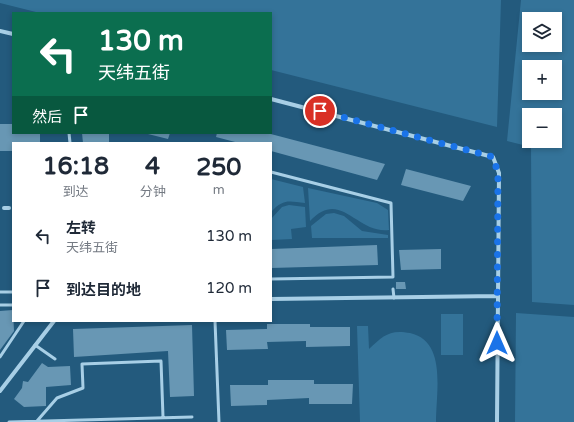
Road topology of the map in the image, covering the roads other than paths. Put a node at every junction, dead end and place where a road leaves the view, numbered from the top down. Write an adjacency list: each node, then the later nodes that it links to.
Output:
1 (0, 31): 2 (street)
2 (12, 34)
3 (272, 99): 11 (street)
4 (272, 172): 7 (lane)
5 (2, 208): 6 (street)
6 (11, 208)
7 (272, 279)
8 (393, 289): 12 (lane)
9 (0, 292): 10 (lane)
10 (12, 292)
11 (497, 296): 12 (street); 28 (street)
12 (394, 298): 13 (street)
13 (272, 299)
14 (0, 305): 15 (lane)
15 (12, 305)
16 (23, 322): 20 (lane)
17 (53, 322): 19 (street)
18 (215, 322): 27 (lane)
19 (35, 345): 21 (lane); 22 (street)
20 (0, 357)
21 (55, 358)
22 (0, 391)
23 (192, 416): 24 (lane)
24 (163, 418): 25 (lane); 25 (lane)
25 (37, 421): 26 (lane)
26 (9, 422)
27 (219, 422)
28 (496, 422)

